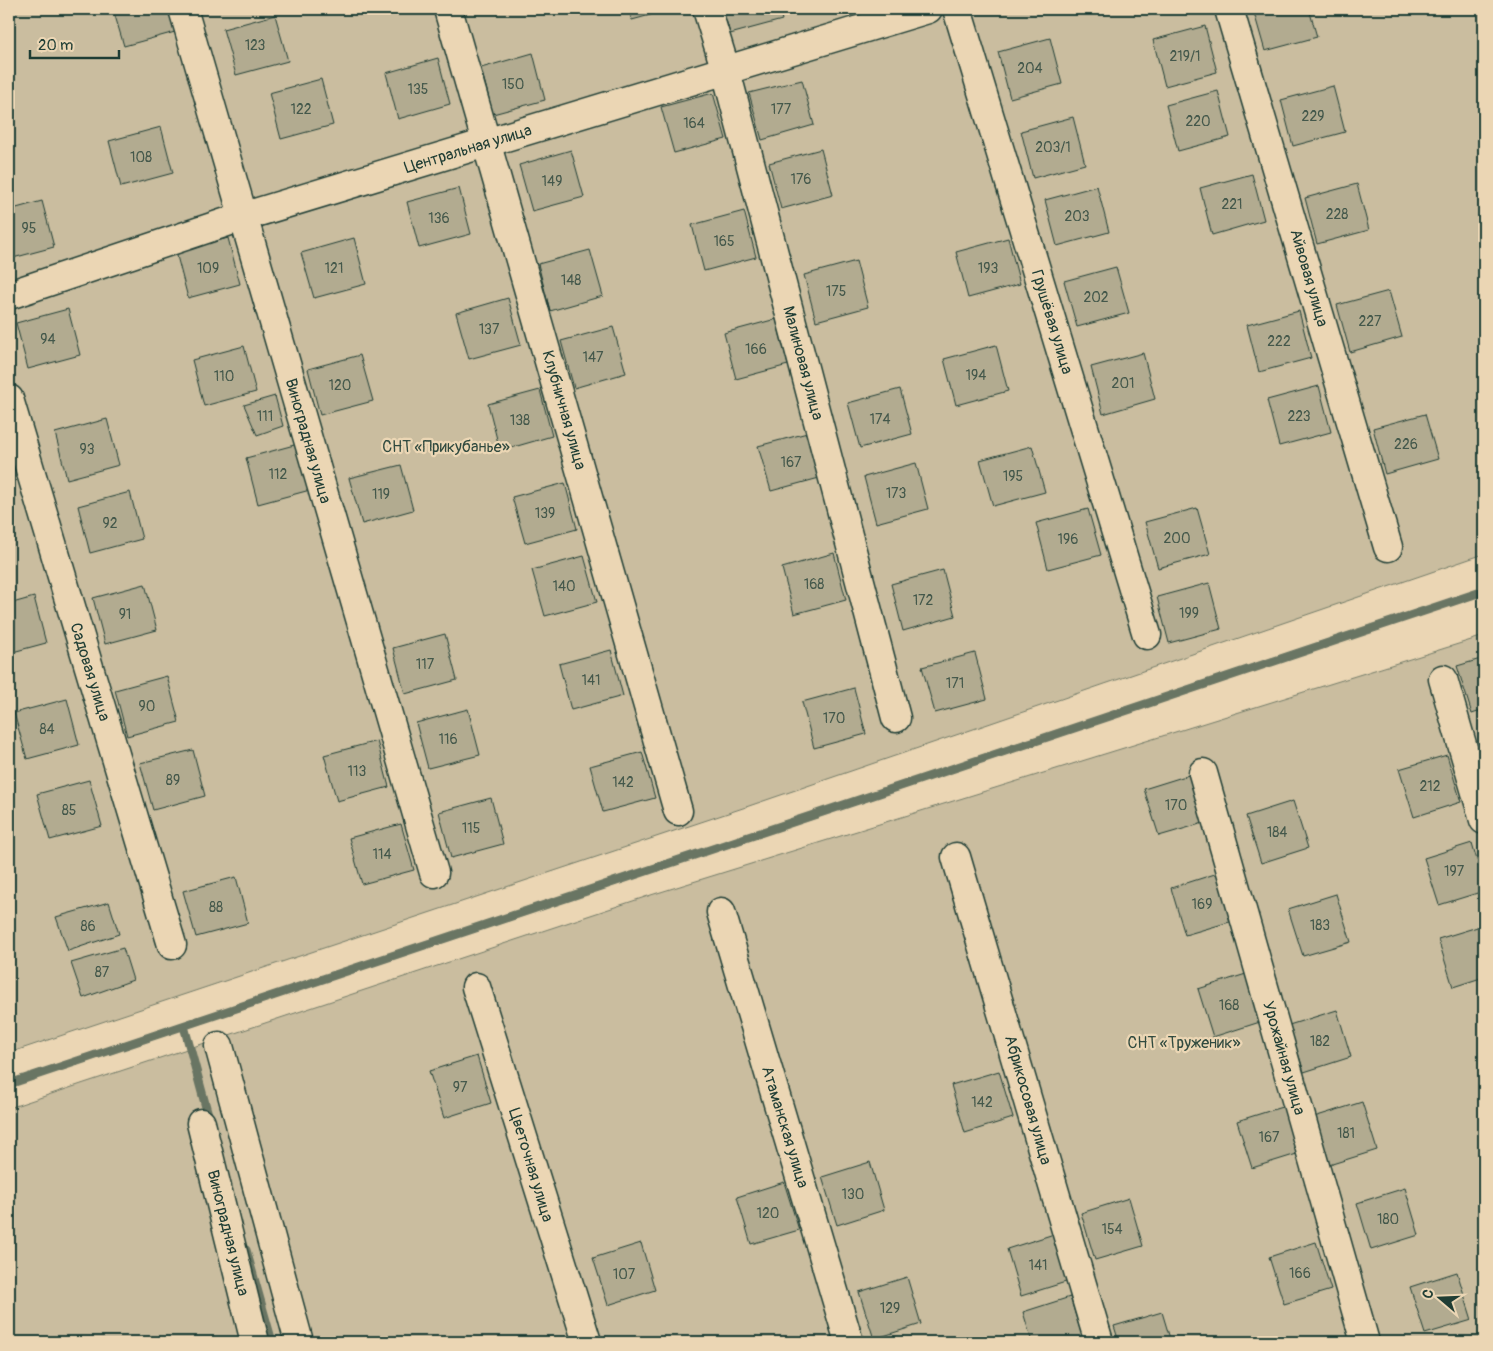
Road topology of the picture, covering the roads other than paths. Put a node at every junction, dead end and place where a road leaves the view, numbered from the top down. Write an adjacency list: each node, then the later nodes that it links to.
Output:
1 (182, 9): 9 (street, Виноградная улица)
2 (448, 9): 8 (street, Клубничная улица)
3 (707, 9): 7 (street, Малиновая улица)
4 (928, 9): 7 (street, Центральная улица)
5 (958, 9): 13 (street, Грушёвая улица)
6 (1229, 9): 12 (street, Айвовая улица)
7 (726, 70): 8 (street, Центральная улица); 15 (street, Малиновая улица)
8 (488, 143): 9 (street, Центральная улица); 17 (street, Клубничная улица)
9 (242, 217): 10 (street, Центральная улица); 20 (street, Виноградная улица)
10 (9, 295)
11 (9, 399): 22 (street, Садовая улица)
12 (1388, 547)
13 (1147, 635)
14 (1443, 679): 18 (street)
15 (896, 718)
16 (1203, 773): 31 (street, Урожайная улица)
17 (678, 811)
18 (1484, 820)
19 (956, 857): 30 (street, Абрикосовая улица)
20 (434, 874)
21 (721, 912): 29 (street, Атаманская улица)
22 (172, 945)
23 (476, 987): 28 (street, Цветочная улица)
24 (219, 1046): 27 (street)
25 (201, 1123): 26 (street, Виноградная улица)
26 (255, 1342)
27 (299, 1342)
28 (587, 1342)
29 (849, 1342)
30 (1099, 1342)
31 (1366, 1342)

